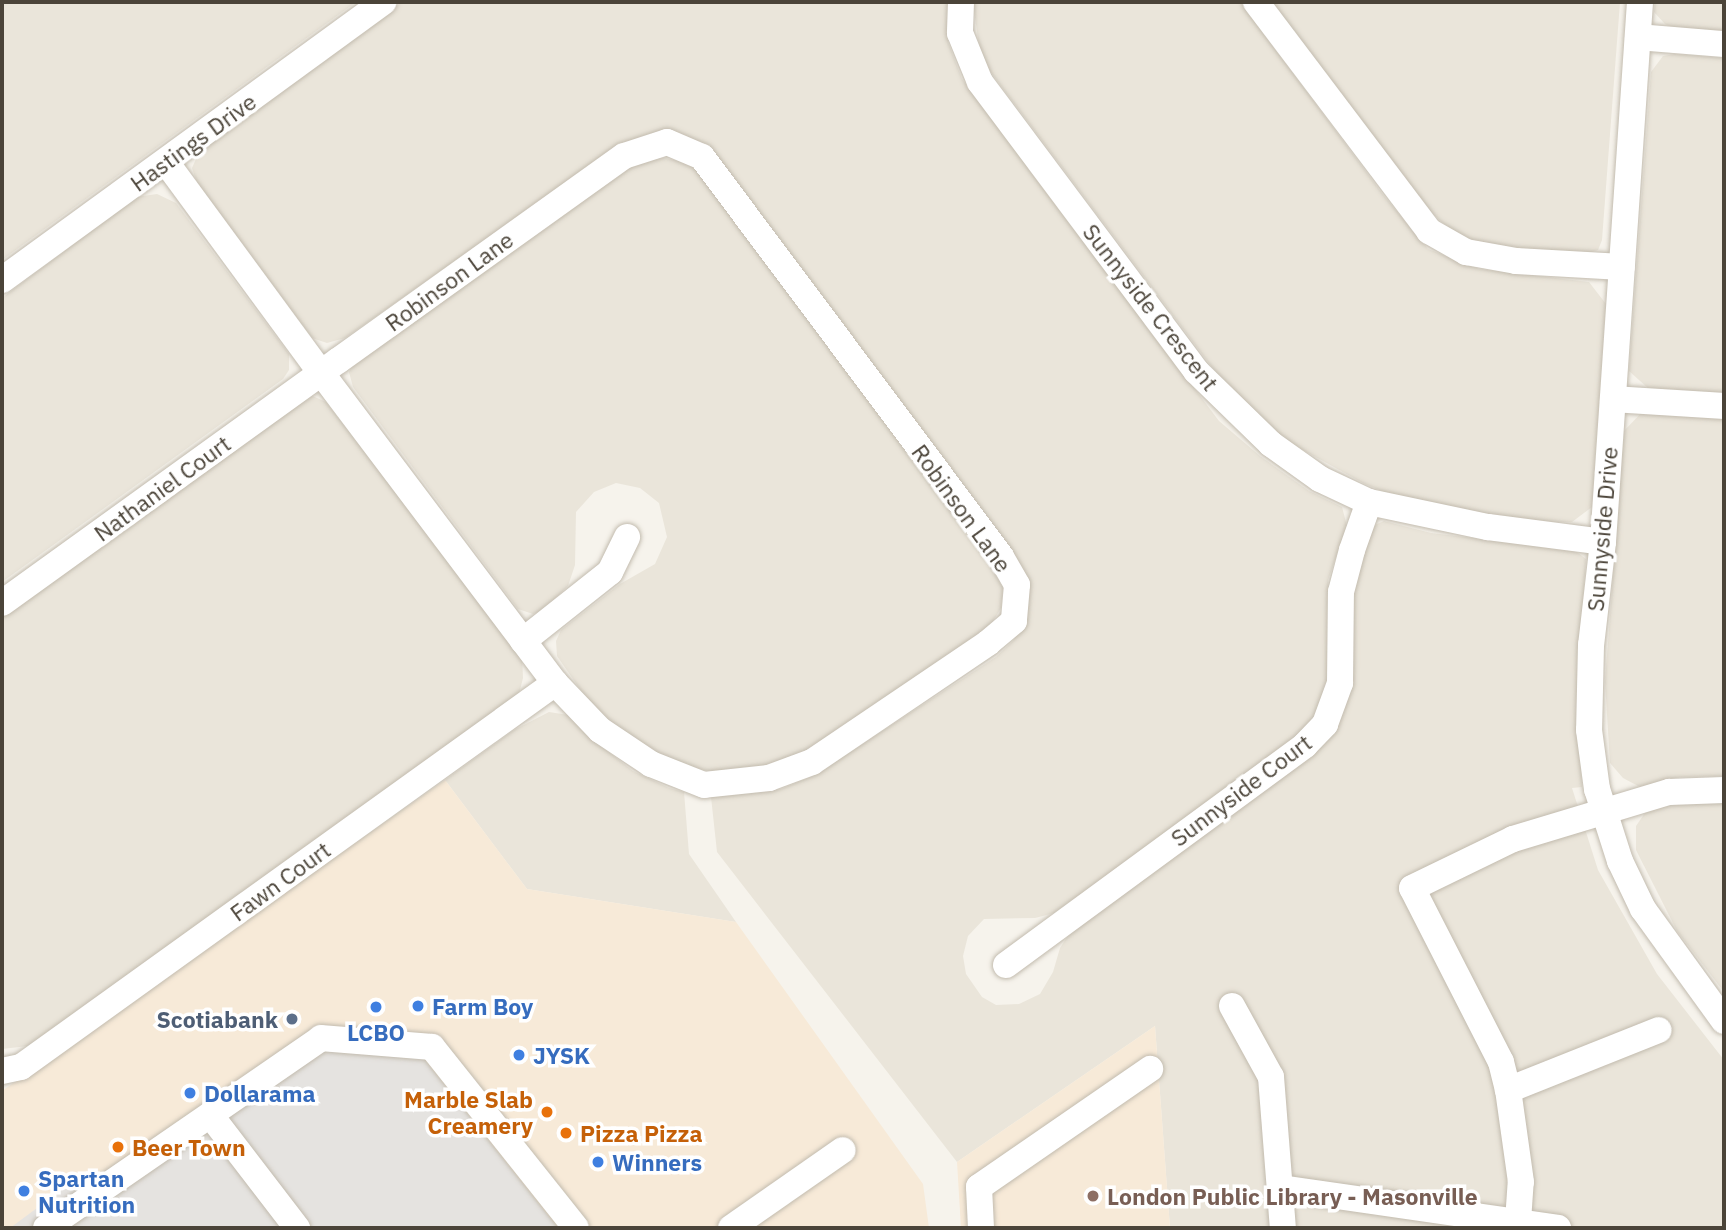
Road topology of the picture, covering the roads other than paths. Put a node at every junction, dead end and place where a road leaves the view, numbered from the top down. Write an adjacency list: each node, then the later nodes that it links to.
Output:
1 (383, 2): 7 (street, Hastings Drive)
2 (961, 2): 13 (street, Sunnyside Crescent)
3 (1256, 2): 8 (street)
4 (1640, 2): 5 (street, Sunnyside Drive)
5 (1638, 37): 6 (street); 8 (street, Sunnyside Drive)
6 (1724, 44)
7 (166, 162): 9 (street, Hastings Drive); 10 (street, Robinson Lane)
8 (1622, 267): 11 (street, Sunnyside Drive)
9 (2, 279)
10 (321, 373): 16 (street, Nathaniel Court); 17 (street, Robinson Lane); 18 (street, Robinson Lane)
11 (1613, 399): 12 (street); 15 (street, Sunnyside Drive)
12 (1724, 406)
13 (1369, 502): 15 (street, Sunnyside Crescent); 21 (street, Sunnyside Court)
14 (627, 537): 17 (street)
15 (1603, 542): 20 (street, Sunnyside Drive)
16 (2, 603)
17 (523, 641): 18 (street, Robinson Lane)
18 (555, 684): 26 (street, Fawn Court)
19 (1724, 790): 20 (street)
20 (1604, 812): 23 (street, Sunnyside Drive); 27 (street)
21 (1006, 965)
22 (1232, 1006): 30 (street)
23 (1724, 1021)
24 (1660, 1030): 27 (street)
25 (1150, 1069): 37 (street)
26 (2, 1071)
27 (1508, 1090): 32 (street)
28 (218, 1125): 34 (street)
29 (843, 1150): 36 (street)
30 (1281, 1188): 31 (street); 38 (street)
31 (1447, 1220): 32 (street)
32 (1518, 1221): 39 (street)
33 (46, 1228): 35 (street)
34 (296, 1228)
35 (576, 1228)
36 (731, 1228)
37 (981, 1228)
38 (1283, 1228)
39 (1558, 1228)

